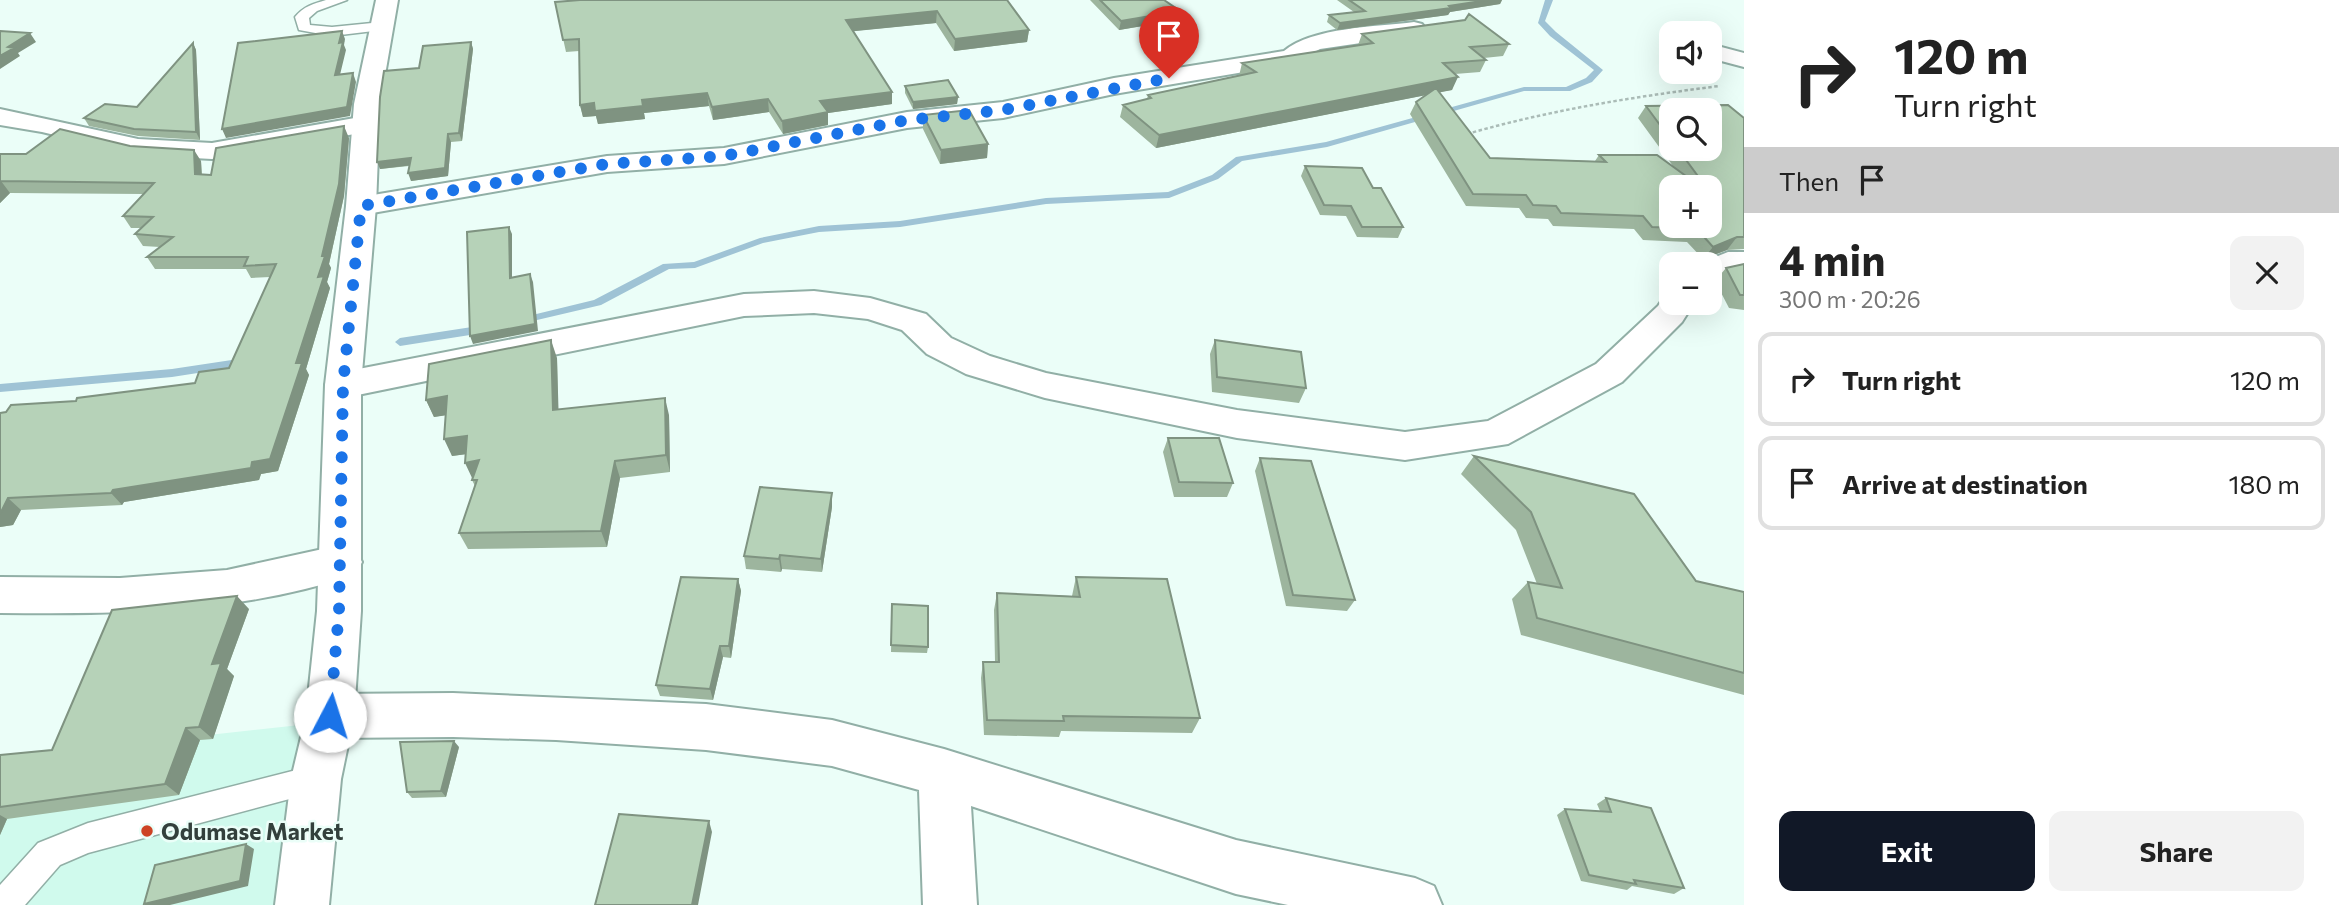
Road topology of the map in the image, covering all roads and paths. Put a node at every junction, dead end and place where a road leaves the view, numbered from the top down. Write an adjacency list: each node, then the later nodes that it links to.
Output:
1 (340, 0): 2 (lane)
2 (384, 13): 8 (street)
3 (1438, 26): 10 (street)
4 (1722, 54): 5 (street)
5 (1744, 60)
6 (1731, 85): 9 (path)
7 (0, 117): 8 (street)
8 (366, 124): 10 (street)
9 (1463, 137)
10 (361, 206): 14 (street)
11 (1744, 262): 12 (street)
12 (1722, 265)
13 (1669, 315): 14 (street)
14 (343, 385): 15 (street)
15 (341, 562): 16 (street); 17 (street)
16 (0, 595)
17 (330, 716): 18 (street); 19 (street)
18 (944, 773): 22 (street); 23 (street)
19 (317, 779): 20 (lane); 21 (street)
20 (8, 905)
21 (302, 905)
22 (950, 905)
23 (1415, 905)

